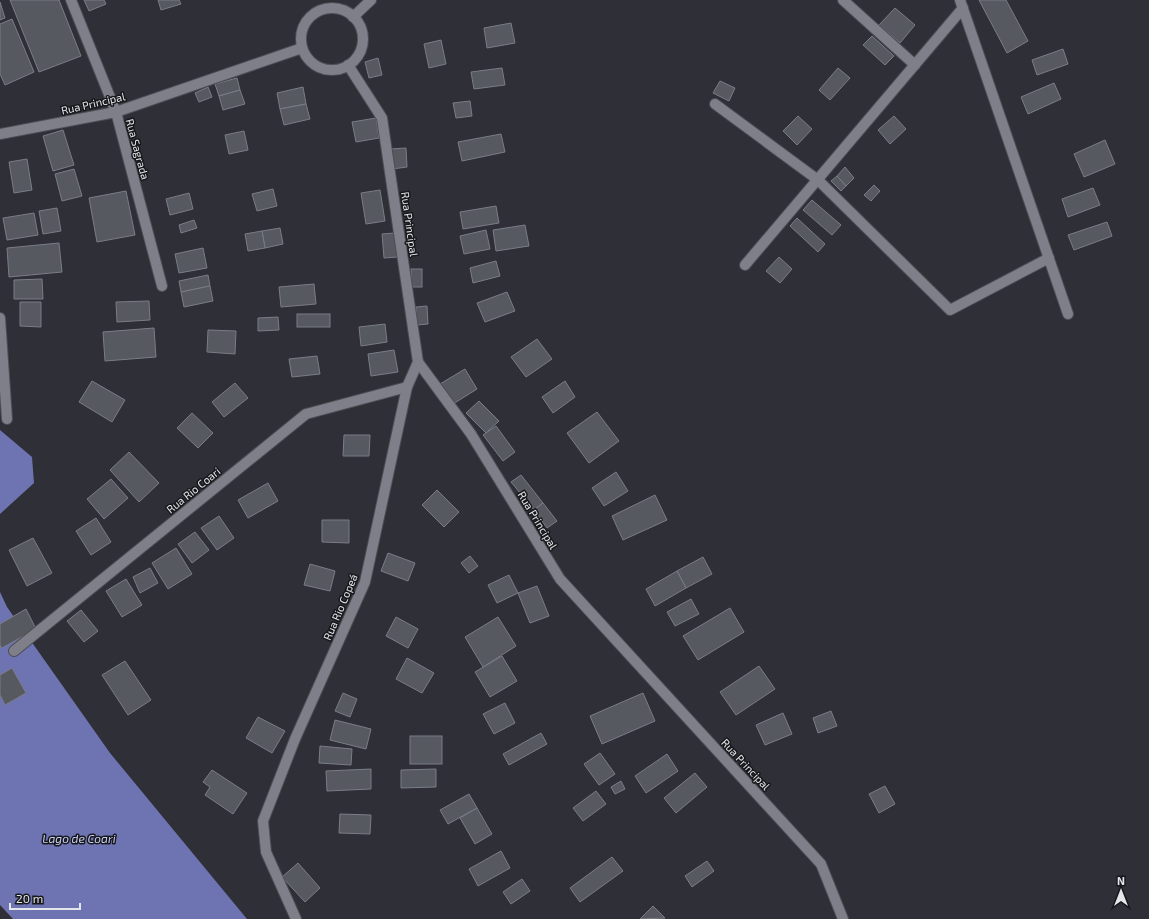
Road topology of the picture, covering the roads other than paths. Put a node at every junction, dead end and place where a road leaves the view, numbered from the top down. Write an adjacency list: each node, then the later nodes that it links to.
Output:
1 (72, 0): 10 (street, Rua Sagrada)
2 (371, 0): 5 (street)
3 (843, 0): 8 (street)
4 (962, 4): 8 (street); 13 (street)
5 (353, 17): 6 (street); 7 (street)
6 (302, 48): 7 (street); 10 (street, Rua Principal)
7 (348, 65): 18 (street, Rua Principal)
8 (916, 65): 12 (street)
9 (715, 104): 12 (street)
10 (116, 112): 11 (street, Rua Principal); 15 (street, Rua Sagrada)
11 (0, 134)
12 (818, 180): 13 (street); 14 (street)
13 (1049, 258): 16 (street)
14 (745, 265)
15 (162, 286)
16 (1068, 314)
17 (0, 318): 20 (street)
18 (418, 362): 19 (street, Rua Rio Copeá); 23 (street, Rua Principal)
19 (407, 387): 21 (street, Rua Rio Coari); 22 (street, Rua Rio Copeá)
20 (7, 419)
21 (14, 651)
22 (296, 919)
23 (843, 919)

